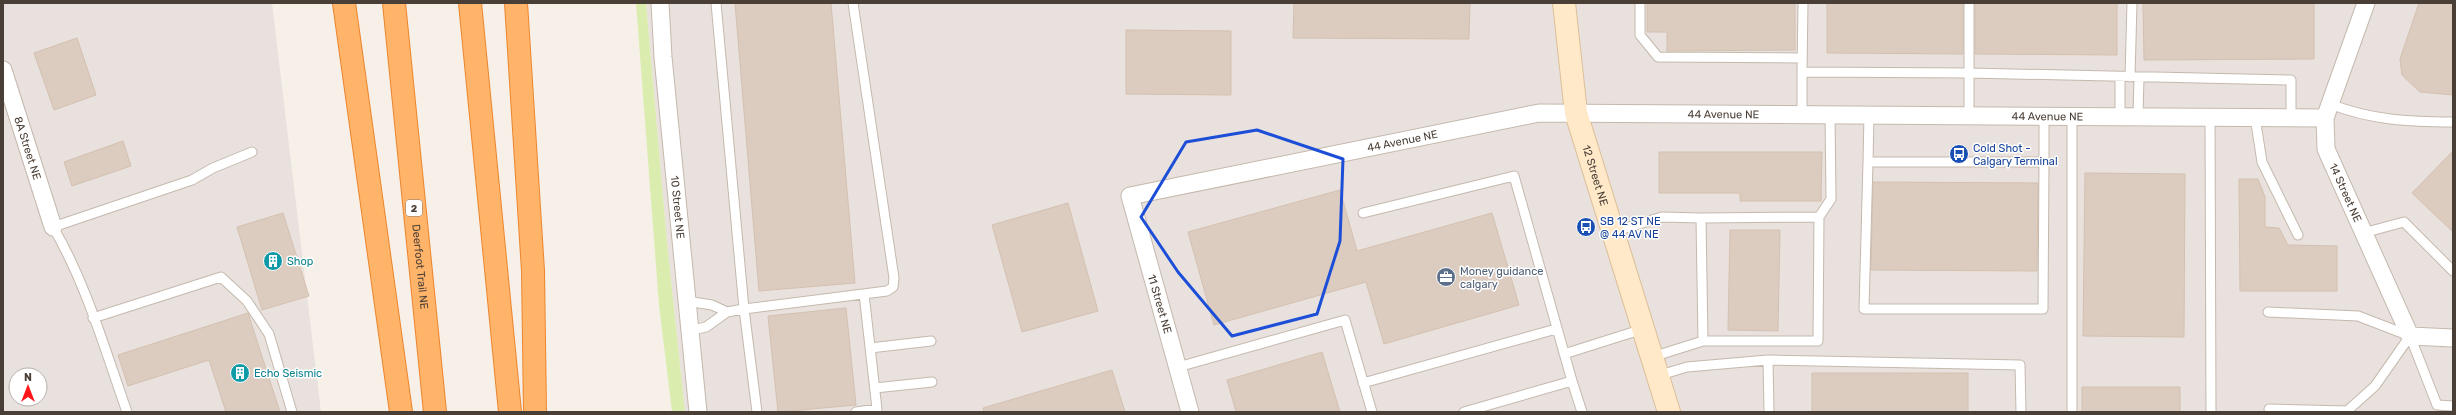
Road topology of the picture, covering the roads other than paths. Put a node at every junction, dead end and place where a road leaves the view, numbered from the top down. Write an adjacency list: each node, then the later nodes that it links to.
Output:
1 (344, 3): 73 (highway)
2 (394, 3): 74 (highway, Deerfoot Trail NE / 2)
3 (470, 3): 75 (highway)
4 (516, 3): 76 (highway)
5 (660, 3): 47 (street, 10 Street NE)
6 (716, 3): 48 (lane)
7 (852, 3): 46 (lane)
8 (1564, 3): 21 (street, 12 Street NE)
9 (1640, 3): 14 (lane)
10 (1803, 3): 14 (lane)
11 (1969, 3): 17 (lane)
12 (2132, 3): 19 (lane)
13 (2366, 3): 20 (street, 14 Street NE)
14 (1801, 58): 16 (lane)
15 (3, 70): 41 (street, 8A Street NE)
16 (1802, 72): 17 (lane); 22 (lane)
17 (1969, 73): 18 (lane); 25 (lane)
18 (2120, 77): 19 (lane); 28 (lane)
19 (2134, 77): 29 (lane); 32 (lane)
20 (2328, 111): 32 (street, 44 Avenue NE); 33 (lane); 43 (street, 14 Street NE)
21 (1576, 112): 22 (street, 44 Avenue NE); 37 (street, 44 Avenue NE); 42 (street, 12 Street NE)
22 (1802, 113): 23 (street, 44 Avenue NE)
23 (1830, 114): 24 (street, 44 Avenue NE); 39 (lane)
24 (1869, 115): 25 (street, 44 Avenue NE); 35 (lane)
25 (1969, 115): 26 (street, 44 Avenue NE)
26 (2044, 116): 27 (street, 44 Avenue NE); 36 (lane)
27 (2072, 116): 28 (street, 44 Avenue NE); 87 (lane)
28 (2120, 116): 29 (street, 44 Avenue NE)
29 (2138, 116): 30 (street, 44 Avenue NE)
30 (2210, 117): 31 (street, 44 Avenue NE); 88 (lane)
31 (2255, 117): 32 (street, 44 Avenue NE); 44 (lane)
32 (2290, 117)
33 (2453, 122)
34 (252, 152): 41 (lane)
35 (1868, 162): 36 (lane); 36 (lane)
36 (2044, 162)
37 (1130, 196): 63 (street, 11 Street NE)
38 (1363, 212): 53 (lane)
39 (1819, 217): 40 (lane); 58 (lane)
40 (1701, 218): 42 (lane); 58 (lane)
41 (53, 227): 51 (lane)
42 (1613, 232): 52 (street, 12 Street NE)
43 (2363, 233): 45 (lane); 55 (street, 14 Street NE)
44 (2298, 235)
45 (2453, 271)
46 (864, 294): 48 (lane); 59 (lane)
47 (686, 301): 49 (lane); 54 (street, 10 Street NE)
48 (744, 309): 49 (lane); 78 (lane)
49 (728, 312): 54 (lane)
50 (2268, 312): 55 (lane)
51 (94, 318): 71 (lane); 72 (lane)
52 (1643, 329): 60 (lane); 62 (street, 12 Street NE)
53 (1556, 330): 60 (lane); 66 (lane)
54 (688, 331): 77 (street, 10 Street NE)
55 (2410, 336): 56 (street); 69 (lane); 70 (lane)
56 (2453, 338)
57 (932, 341): 59 (lane)
58 (1703, 341): 62 (lane)
59 (870, 348): 67 (lane)
60 (1564, 354): 64 (lane)
61 (1768, 360): 62 (lane); 85 (lane); 86 (lane)
62 (1655, 366): 84 (street, 12 Street NE)
63 (1178, 368): 66 (lane); 80 (street, 11 Street NE)
64 (1572, 381): 82 (lane); 83 (lane)
65 (932, 382): 67 (lane)
66 (1363, 383): 81 (lane)
67 (875, 388): 79 (lane)
68 (2453, 406): 70 (lane)
69 (2269, 409)
70 (2437, 409)
71 (127, 412)
72 (292, 412)
73 (401, 412)
74 (435, 412)
75 (510, 412)
76 (535, 412)
77 (698, 412)
78 (757, 412)
79 (856, 412)
80 (1190, 412)
81 (1372, 412)
82 (1464, 412)
83 (1582, 412)
84 (1669, 412)
85 (1769, 412)
86 (2021, 412)
87 (2072, 412)
88 (2211, 412)

